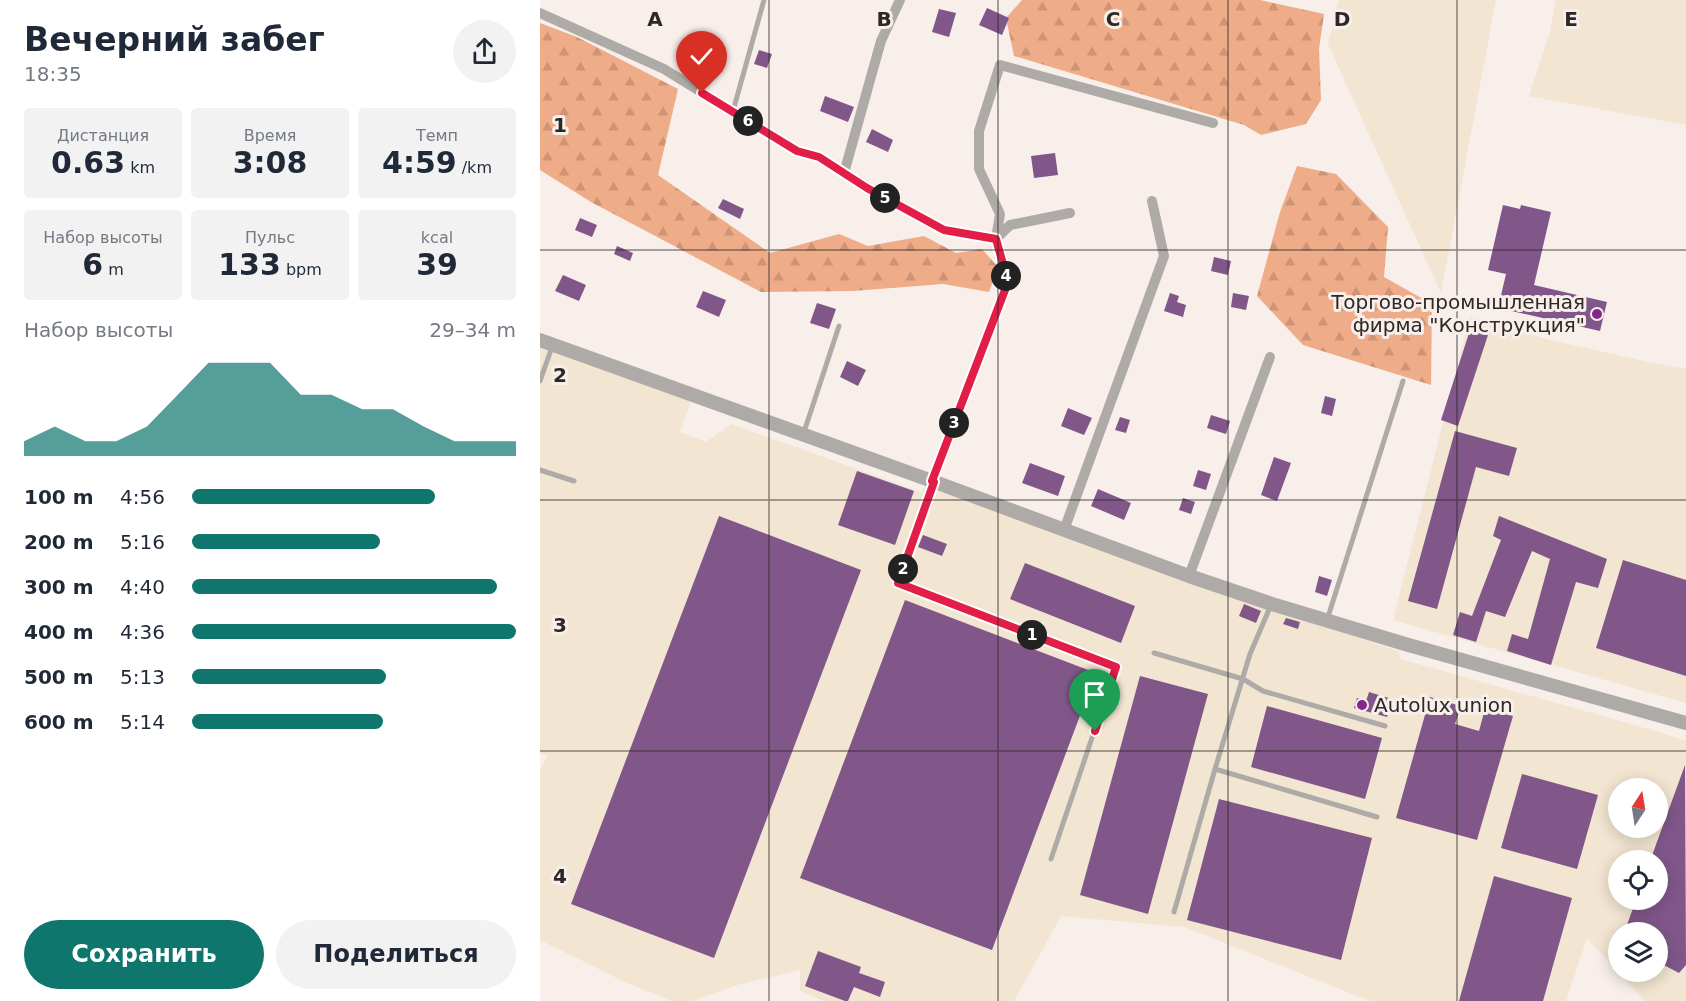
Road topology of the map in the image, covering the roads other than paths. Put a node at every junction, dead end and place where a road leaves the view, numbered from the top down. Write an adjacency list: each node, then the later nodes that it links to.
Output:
1 (764, 0): 4 (lane)
2 (900, 0): 6 (street)
3 (540, 13): 4 (street)
4 (733, 112): 6 (street)
5 (1213, 123): 9 (street)
6 (844, 173): 9 (street)
7 (1152, 201): 19 (street)
8 (1070, 213): 9 (street)
9 (996, 239): 18 (street)
10 (839, 326): 15 (lane)
11 (546, 343): 13 (lane); 15 (street)
12 (1270, 357): 20 (street)
13 (540, 381)
14 (1403, 381): 22 (lane)
15 (803, 435): 18 (street)
16 (540, 470): 17 (lane)
17 (574, 481)
18 (933, 482): 19 (street); 29 (lane)
19 (1064, 530): 20 (street)
20 (1189, 576): 21 (street)
21 (1272, 604): 22 (street); 24 (lane)
22 (1327, 621): 25 (street)
23 (1154, 653): 24 (lane)
24 (1243, 679): 26 (lane); 27 (lane)
25 (1686, 723)
26 (1385, 726)
27 (1215, 770): 28 (lane); 30 (lane)
28 (1377, 817)
29 (1051, 860)
30 (1174, 912)

